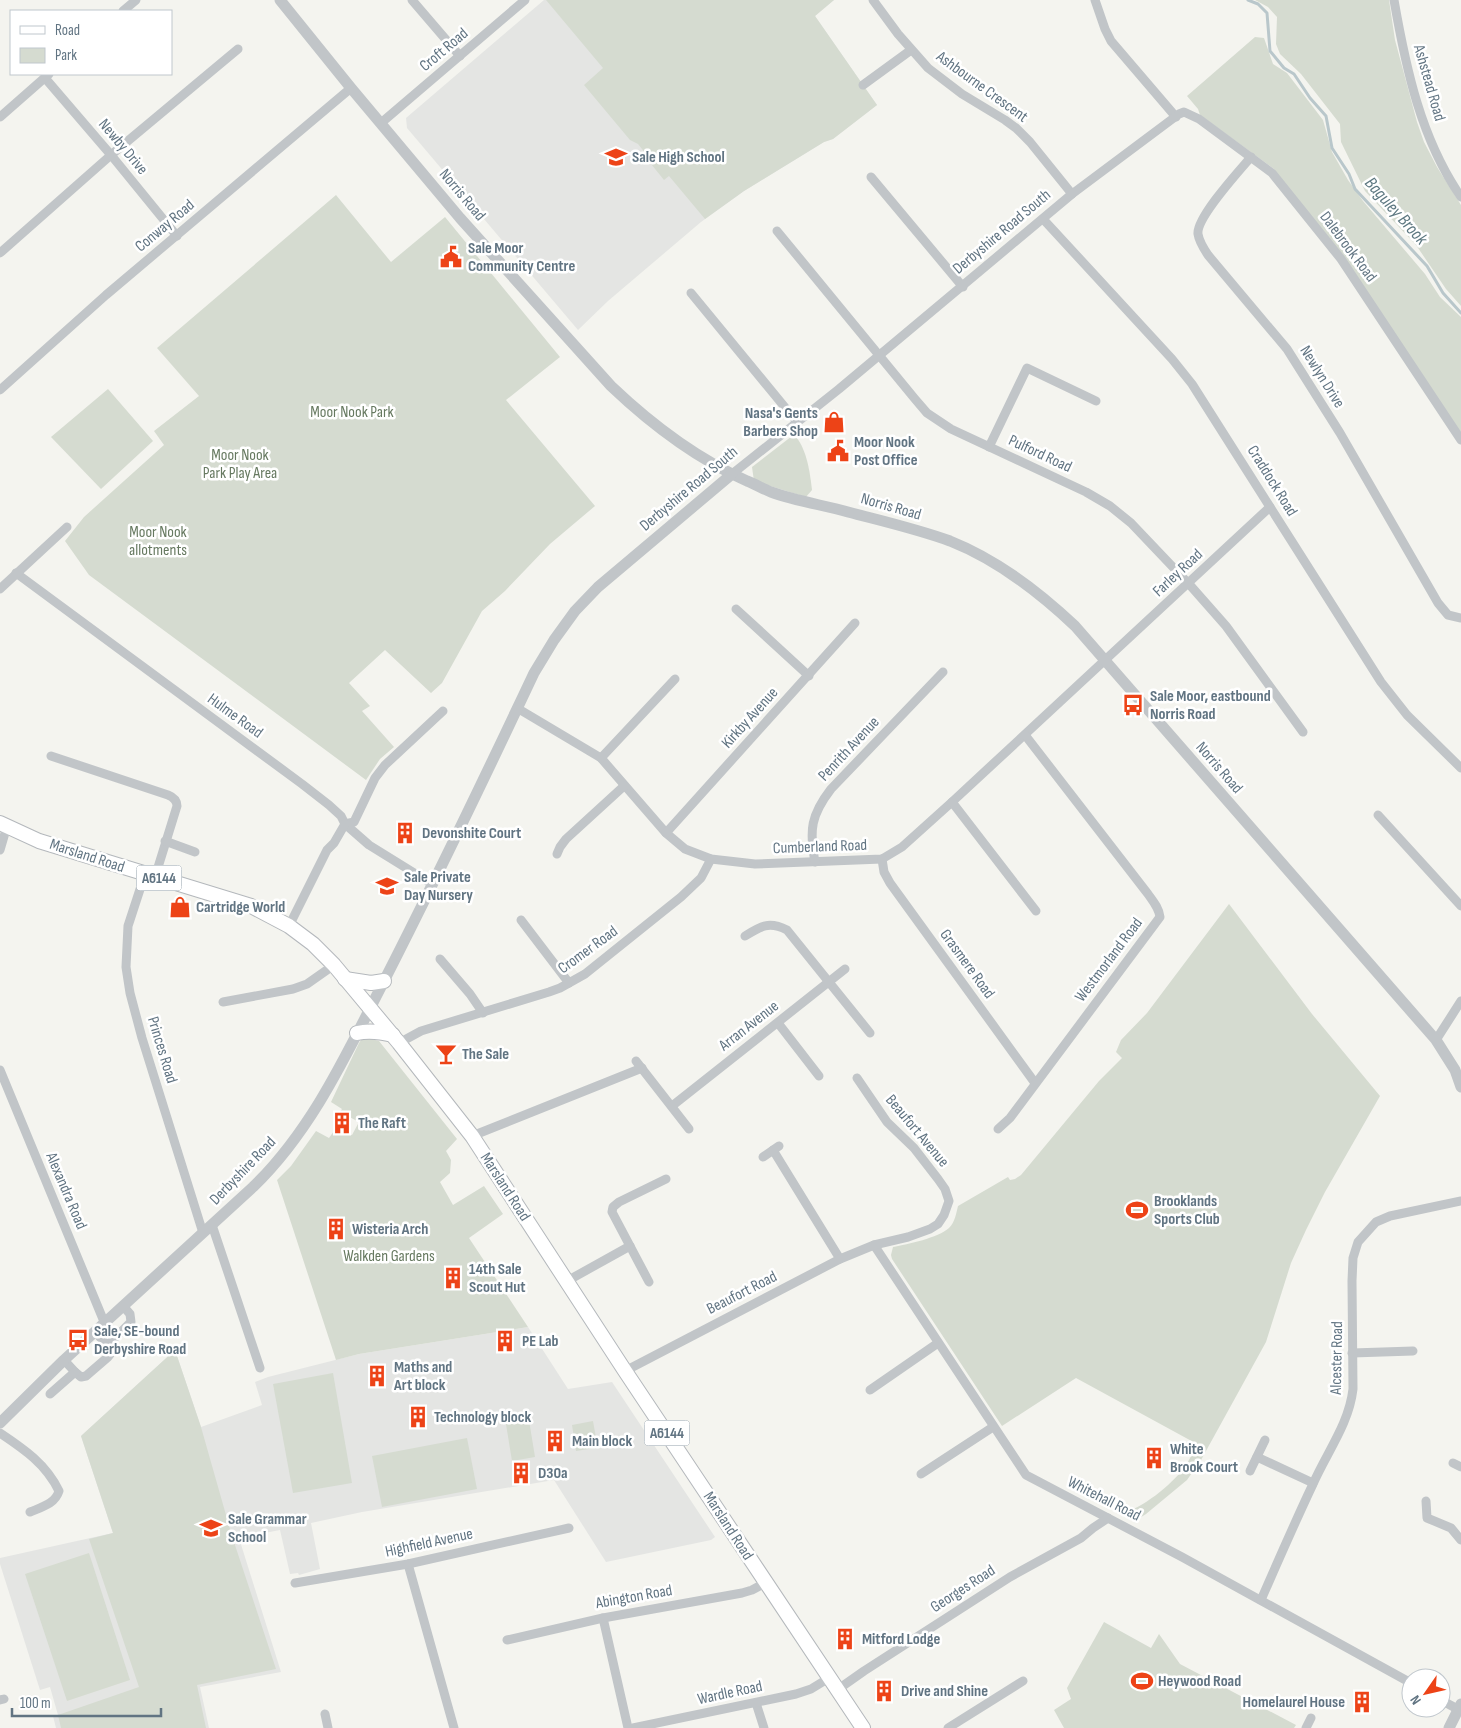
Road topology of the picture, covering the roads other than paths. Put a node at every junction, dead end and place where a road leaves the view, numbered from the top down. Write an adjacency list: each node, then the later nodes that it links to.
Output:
1 (136, 0): 8 (street)
2 (280, 0): 14 (street, Norris Road)
3 (412, 0): 11 (street)
4 (525, 0): 11 (street, Croft Road)
5 (873, 0): 10 (street, Ashbourne Crescent)
6 (1095, 0): 16 (street)
7 (1394, 0): 22 (street, Ashstead Road)
8 (124, 10)
9 (238, 49): 18 (street)
10 (911, 50): 13 (street); 21 (street, Ashbourne Crescent)
11 (460, 56): 17 (street, Croft Road)
12 (47, 76): 15 (street); 18 (street, Newby Drive)
13 (863, 85)
14 (351, 88): 17 (street, Norris Road); 25 (street, Conway Road)
15 (0, 117)
16 (1176, 117): 19 (street, Dalebrook Road); 21 (street, Derbyshire Road South)
17 (381, 123): 35 (street, Norris Road)
18 (111, 155): 25 (street, Newby Drive); 26 (street)
19 (1251, 157): 33 (street, Dalebrook Road); 42 (street, Newlyn Drive)
20 (871, 177): 27 (street)
21 (1072, 194): 23 (street, Derbyshire Road South)
22 (1461, 197)
23 (1043, 219): 27 (street, Derbyshire Road South); 36 (street, Craddock Road)
24 (777, 231): 29 (street, Pulford Road)
25 (177, 236): 30 (street, Conway Road)
26 (0, 252)
27 (963, 287): 29 (street, Derbyshire Road South)
28 (691, 293): 32 (street)
29 (880, 355): 32 (street, Derbyshire Road South); 34 (street, Pulford Road)
30 (0, 390)
31 (1096, 400): 34 (street)
32 (797, 422): 35 (street, Derbyshire Road South)
33 (1461, 440)
34 (989, 447): 39 (street, Pulford Road)
35 (732, 474): 44 (street, Norris Road); 48 (street, Derbyshire Road South)
36 (1270, 507): 39 (street, Farley Road); 54 (street, Craddock Road)
37 (67, 527): 38 (street)
38 (16, 573): 40 (street); 58 (street, Hulme Road)
39 (1189, 584): 44 (street, Farley Road); 50 (street, Pulford Road)
40 (0, 589)
41 (736, 609): 46 (street)
42 (1461, 618)
43 (855, 623): 46 (street, Kirkby Avenue)
44 (1105, 661): 51 (street, Cumberland Road); 90 (street, Norris Road)
45 (943, 672): 67 (street, Penrith Avenue)
46 (809, 676): 60 (street, Kirkby Avenue)
47 (674, 679): 53 (street)
48 (517, 708): 53 (street, Cumberland Road); 69 (street, Derbyshire Road South)
49 (443, 711): 58 (street)
50 (1303, 732)
51 (1025, 735): 56 (street, Cumberland Road); 94 (street, Westmorland Road)
52 (51, 756): 61 (street, Princes Road)
53 (601, 758): 55 (street, Cumberland Road)
54 (1461, 768)
55 (624, 786): 60 (street, Cumberland Road); 64 (street)
56 (952, 802): 66 (street, Cumberland Road); 71 (street)
57 (1378, 815): 70 (street)
58 (345, 824): 69 (street, Hulme Road); 73 (street)
59 (3, 825): 62 (street); 68 (main road, Marsland Road / A6144)
60 (666, 833): 65 (street, Cumberland Road)
61 (165, 841): 63 (street); 68 (street, Princes Road)
62 (0, 850)
63 (195, 852)
64 (558, 854)
65 (711, 859): 67 (street, Cumberland Road); 81 (street, Cromer Road)
66 (882, 859): 67 (street, Cumberland Road); 94 (street, Grasmere Road)
67 (815, 862)
68 (150, 875): 73 (main road, Marsland Road / A6144); 103 (street, Princes Road)
69 (432, 884): 79 (street, Derbyshire Road South)
70 (1461, 906)
71 (1036, 911)
72 (521, 920): 81 (street)
73 (289, 926): 76 (main road, Marsland Road / A6144)
74 (745, 936): 80 (street)
75 (440, 959): 85 (street)
76 (334, 965): 78 (main road, Marsland Road / A6144); 83 (street)
77 (845, 969): 80 (street, Arran Avenue)
78 (345, 979): 79 (main road); 84 (main road, Marsland Road / A6144)
79 (384, 981): 84 (street, Derbyshire Road South)
80 (829, 982): 86 (street, Arran Avenue); 88 (street)
81 (569, 983): 85 (street, Cromer Road)
82 (1461, 1001): 90 (street)
83 (223, 1002)
84 (370, 1008): 87 (street, Derbyshire Road); 89 (main road, Marsland Road / A6144)
85 (483, 1012): 89 (street, Cromer Road)
86 (778, 1023): 92 (street); 96 (street, Arran Avenue)
87 (357, 1033): 89 (main road); 103 (street, Derbyshire Road)
88 (870, 1034)
89 (396, 1039): 99 (main road, Marsland Road / A6144)
90 (1436, 1040): 95 (street, Norris Road)
91 (0, 1070): 110 (street, Alexandra Road)
92 (819, 1076)
93 (857, 1078): 104 (street, Beaufort Avenue)
94 (1035, 1083): 97 (street, Westmorland Road)
95 (1461, 1087)
96 (672, 1106): 98 (street); 99 (street)
97 (998, 1128)
98 (690, 1129)
99 (472, 1136): 107 (main road, Marsland Road / A6144)
100 (763, 1157): 106 (street)
101 (666, 1179): 105 (street)
102 (1461, 1201): 115 (street, Alcester Road)
103 (208, 1229): 109 (street, Derbyshire Road); 117 (street, Princes Road)
104 (874, 1245): 106 (street, Beaufort Road); 112 (street, Whitehall Road)
105 (630, 1246): 107 (street); 108 (street)
106 (840, 1259): 118 (street, Beaufort Road)
107 (567, 1281): 118 (main road, Marsland Road / A6144)
108 (649, 1282)
109 (124, 1307): 110 (street, Derbyshire Road); 113 (street)
110 (105, 1324): 111 (street, Derbyshire Road)
111 (96, 1332): 113 (street); 116 (street, Derbyshire Road)
112 (938, 1343): 121 (street); 123 (street, Whitehall Road)
113 (108, 1345): 119 (street)
114 (1413, 1351): 115 (street)
115 (1352, 1353): 129 (street, Alcester Road)
116 (64, 1360): 119 (street); 120 (street, Derbyshire Road)
117 (260, 1368)
118 (625, 1371): 137 (main road, Marsland Road / A6144)
119 (75, 1372): 120 (street)
120 (47, 1378): 122 (street, Derbyshire Road)
121 (870, 1390)
122 (0, 1423)
123 (993, 1427): 128 (street); 132 (street, Whitehall Road)
124 (0, 1433): 131 (street)
125 (1265, 1440): 126 (street)
126 (1257, 1457): 127 (street); 129 (street)
127 (1250, 1471)
128 (921, 1474)
129 (1313, 1483): 138 (street, Alcester Road)
130 (1426, 1501): 134 (street)
131 (30, 1512)
132 (1108, 1518): 138 (street, Whitehall Road); 144 (street, Georges Road)
133 (569, 1528): 135 (street, Highfield Avenue)
134 (1461, 1540)
135 (408, 1564): 136 (street, Highfield Avenue); 150 (street)
136 (294, 1583)
137 (765, 1583): 139 (street, Abington Road); 142 (main road, Marsland Road / A6144)
138 (1262, 1600): 141 (street, Whitehall Road)
139 (603, 1618): 140 (street, Abington Road); 151 (street)
140 (507, 1640)
141 (1401, 1677)
142 (829, 1678): 144 (main road, Marsland Road / A6144); 145 (street, Wardle Road)
143 (1023, 1681): 155 (street)
144 (837, 1690): 154 (main road, Marsland Road / A6144)
145 (756, 1703): 152 (street, Wardle Road); 153 (street)
146 (1460, 1708): 157 (street)
147 (325, 1714): 149 (street)
148 (1311, 1718): 156 (street)
149 (328, 1728)
150 (454, 1728)
151 (628, 1728)
152 (633, 1728)
153 (764, 1728)
154 (863, 1728)
155 (948, 1728)
156 (1306, 1728)
157 (1449, 1728)

